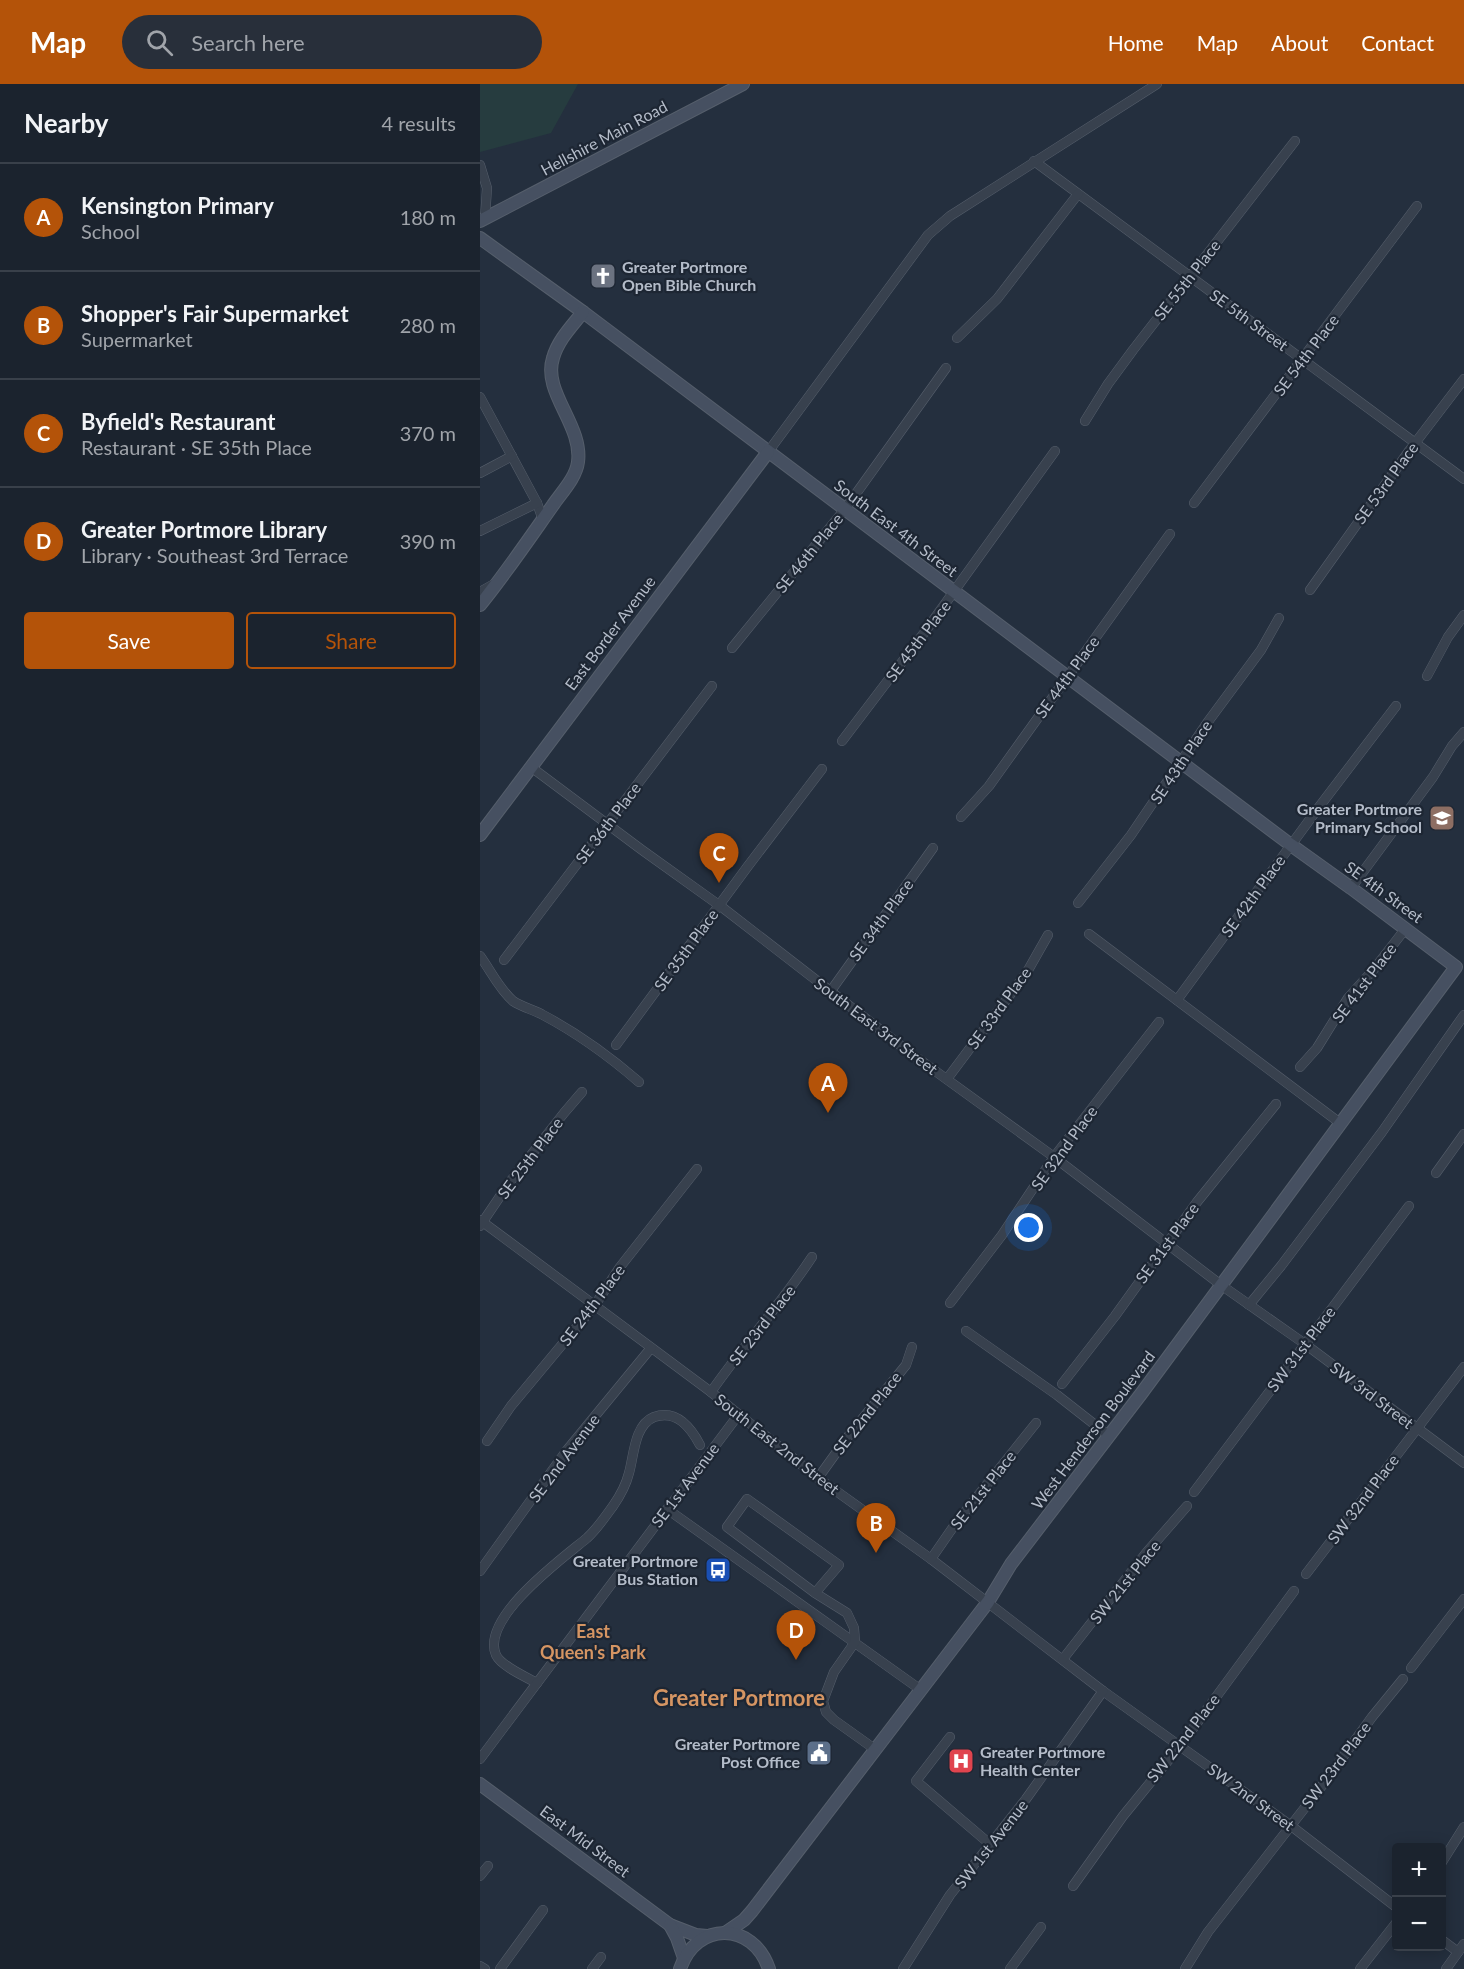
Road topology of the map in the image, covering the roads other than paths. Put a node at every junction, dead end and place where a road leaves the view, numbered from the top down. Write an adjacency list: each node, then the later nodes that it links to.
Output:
1 (743, 84): 8 (street, Hellshire Main Road)
2 (1157, 84): 4 (street)
3 (1295, 141): 10 (street, SE 55th Place)
4 (1034, 161): 6 (street, SE 5th Street); 21 (street)
5 (480, 165): 8 (street)
6 (1078, 194): 10 (street, SE 5th Street); 12 (street)
7 (1417, 206): 13 (street, SE 54th Place)
8 (483, 219)
9 (480, 238): 11 (street, South East 4th Street)
10 (1191, 278): 13 (street, SE 5th Street); 18 (street, SE 55th Place)
11 (584, 312): 21 (street, South East 4th Street); 28 (street)
12 (957, 338)
13 (1302, 360): 19 (street, SE 5th Street); 26 (street, SE 54th Place)
14 (946, 368): 27 (street, SE 46th Place)
15 (1464, 379): 19 (street, SE 53rd Place)
16 (480, 397): 17 (street)
17 (483, 410): 22 (street)
18 (1085, 421)
19 (1415, 443): 24 (street, SE 5th Street); 32 (street, SE 53rd Place)
20 (1055, 451): 34 (street, SE 45th Place)
21 (768, 452): 27 (street, South East 4th Street); 46 (street, East Border Avenue)
22 (512, 456): 23 (street); 25 (street)
23 (480, 473)
24 (1464, 479)
25 (537, 502): 28 (street); 29 (street)
26 (1194, 503)
27 (845, 509): 34 (street, South East 4th Street); 38 (street, SE 46th Place)
28 (543, 519): 31 (street)
29 (480, 531)
30 (1170, 534): 39 (street, SE 44th Place)
31 (499, 582): 33 (street); 35 (street)
32 (1310, 590)
33 (480, 592)
34 (954, 592): 39 (street, South East 4th Street); 44 (street, SE 45th Place)
35 (480, 605)
36 (1464, 615): 40 (street)
37 (1279, 618): 45 (street, SE 43th Place)
38 (732, 648)
39 (1066, 676): 45 (street, South East 4th Street); 48 (street, SE 44th Place)
40 (1427, 676)
41 (712, 686): 49 (street, SE 36th Place)
42 (1396, 706): 51 (street, SE 42th Place)
43 (1464, 732): 53 (street)
44 (842, 741)
45 (1181, 761): 51 (street, South East 4th Street); 54 (street, SE 43th Place)
46 (531, 767): 49 (street, South East 3rd Street); 50 (street, East Border Avenue)
47 (822, 770): 55 (street, SE 35th Place)
48 (961, 817)
49 (608, 824): 55 (street, South East 3rd Street); 60 (street, SE 36th Place)
50 (480, 835)
51 (1291, 845): 53 (street, SE 4th Street); 63 (street, SE 42th Place)
52 (933, 848): 62 (street, SE 34th Place)
53 (1352, 888): 56 (street, SE 4th Street)
54 (1078, 903)
55 (720, 905): 62 (street, South East 3rd Street); 66 (street, SE 35th Place)
56 (1406, 928): 61 (street, SE 4th Street); 67 (street, SE 41st Place)
57 (1089, 934): 63 (street)
58 (1048, 935): 68 (street, SE 33rd Place)
59 (480, 956): 69 (street)
60 (504, 960)
61 (1460, 969): 72 (street, West Henderson Boulevard)
62 (830, 992): 68 (street, South East 3rd Street)
63 (1176, 1000): 72 (street)
64 (1464, 1015): 84 (street)
65 (1159, 1022): 74 (street, SE 32nd Place)
66 (616, 1045)
67 (1300, 1067)
68 (947, 1079): 74 (street, South East 3rd Street)
69 (639, 1082)
70 (582, 1092): 78 (street, SE 25th Place)
71 (1276, 1104): 79 (street, SE 31st Place)
72 (1340, 1123): 81 (street, West Henderson Boulevard)
73 (1464, 1134): 76 (street)
74 (1054, 1157): 79 (street, South East 3rd Street); 82 (street, SE 32nd Place)
75 (697, 1169): 83 (street, SE 24th Place)
76 (1437, 1173)
77 (1408, 1206): 86 (street, SW 31st Place)
78 (481, 1223): 83 (street, South East 2nd Street)
79 (1167, 1243): 81 (street, South East 3rd Street); 90 (street, SE 31st Place)
80 (812, 1257): 91 (street, SE 23rd Place)
81 (1221, 1285): 84 (street, SW 3rd Street); 95 (street, West Henderson Boulevard)
82 (950, 1303)
83 (595, 1305): 88 (street, South East 2nd Street); 96 (street, SE 24th Place)
84 (1249, 1305): 86 (street, SW 3rd Street)
85 (966, 1331): 95 (street)
86 (1305, 1344): 94 (street, SW 3rd Street); 100 (street, SW 31st Place)
87 (912, 1347): 99 (street, SE 22nd Place)
88 (651, 1348): 91 (street, South East 2nd Street); 106 (street, SE 2nd Avenue)
89 (1464, 1367): 94 (street, SW 32nd Place)
90 (1062, 1384)
91 (711, 1392): 92 (street, South East 2nd Street)
92 (739, 1414): 99 (street, South East 2nd Street); 102 (street, SE 1st Avenue)
93 (1036, 1423): 105 (street, SE 21st Place)
94 (1417, 1429): 98 (street, SW 3rd Street); 107 (street, SW 32nd Place)
95 (1108, 1435): 111 (street, West Henderson Boulevard)
96 (487, 1442)
97 (700, 1445): 116 (street)
98 (1464, 1463)
99 (818, 1478): 105 (street, South East 2nd Street)
100 (1194, 1492)
101 (1187, 1506): 113 (street, SW 21st Place)
102 (667, 1509): 104 (street); 116 (street, SE 1st Avenue)
103 (727, 1527): 104 (street); 109 (street); 109 (street)
104 (715, 1543): 112 (street)
105 (931, 1559): 111 (street, South East 2nd Street)
106 (480, 1571)
107 (1306, 1574)
108 (1294, 1591): 120 (street, SW 22nd Place)
109 (815, 1593): 112 (street)
110 (1464, 1599): 114 (street)
111 (988, 1602): 113 (street, South East 2nd Street); 117 (street, West Henderson Boulevard)
112 (855, 1642): 117 (street); 121 (street)
113 (1063, 1659): 118 (street, South East 2nd Street)
114 (1411, 1668)
115 (1403, 1679): 124 (street, SW 23rd Place)
116 (537, 1683): 122 (street, SE 1st Avenue)
117 (921, 1690): 121 (street, West Henderson Boulevard)
118 (1103, 1691): 120 (street, SW 2nd Street); 126 (street, SW 1st Avenue)
119 (951, 1737): 126 (street)
120 (1180, 1746): 124 (street, SW 2nd Street); 130 (street, SW 22nd Place)
121 (876, 1750): 133 (street, West Henderson Boulevard)
122 (480, 1759)
123 (480, 1784): 134 (street, East Mid Street)
124 (1290, 1825): 131 (street, SW 2nd Street); 151 (street, SW 23rd Place)
125 (1464, 1827): 127 (street)
126 (991, 1845): 149 (street, SW 1st Avenue)
127 (1446, 1856)
128 (488, 1866): 129 (street)
129 (480, 1876)
130 (1073, 1886)
131 (1392, 1904)
132 (543, 1910): 146 (street)
133 (753, 1911): 137 (street, West Henderson Boulevard); 139 (street)
134 (670, 1925): 138 (street, East Mid Street); 143 (street, East Mid Street)
135 (1041, 1927): 150 (street)
136 (1392, 1928): 152 (street)
137 (725, 1933): 138 (street); 139 (street)
138 (707, 1936): 143 (street)
139 (751, 1941): 148 (street)
140 (1446, 1942): 141 (street)
141 (1461, 1948): 153 (street)
142 (601, 1957): 147 (street)
143 (682, 1963)
144 (480, 1966): 145 (street)
145 (485, 1969)
146 (500, 1969)
147 (592, 1969)
148 (769, 1969)
149 (903, 1969)
150 (1010, 1969)
151 (1185, 1969)
152 (1360, 1969)
153 (1446, 1969)

